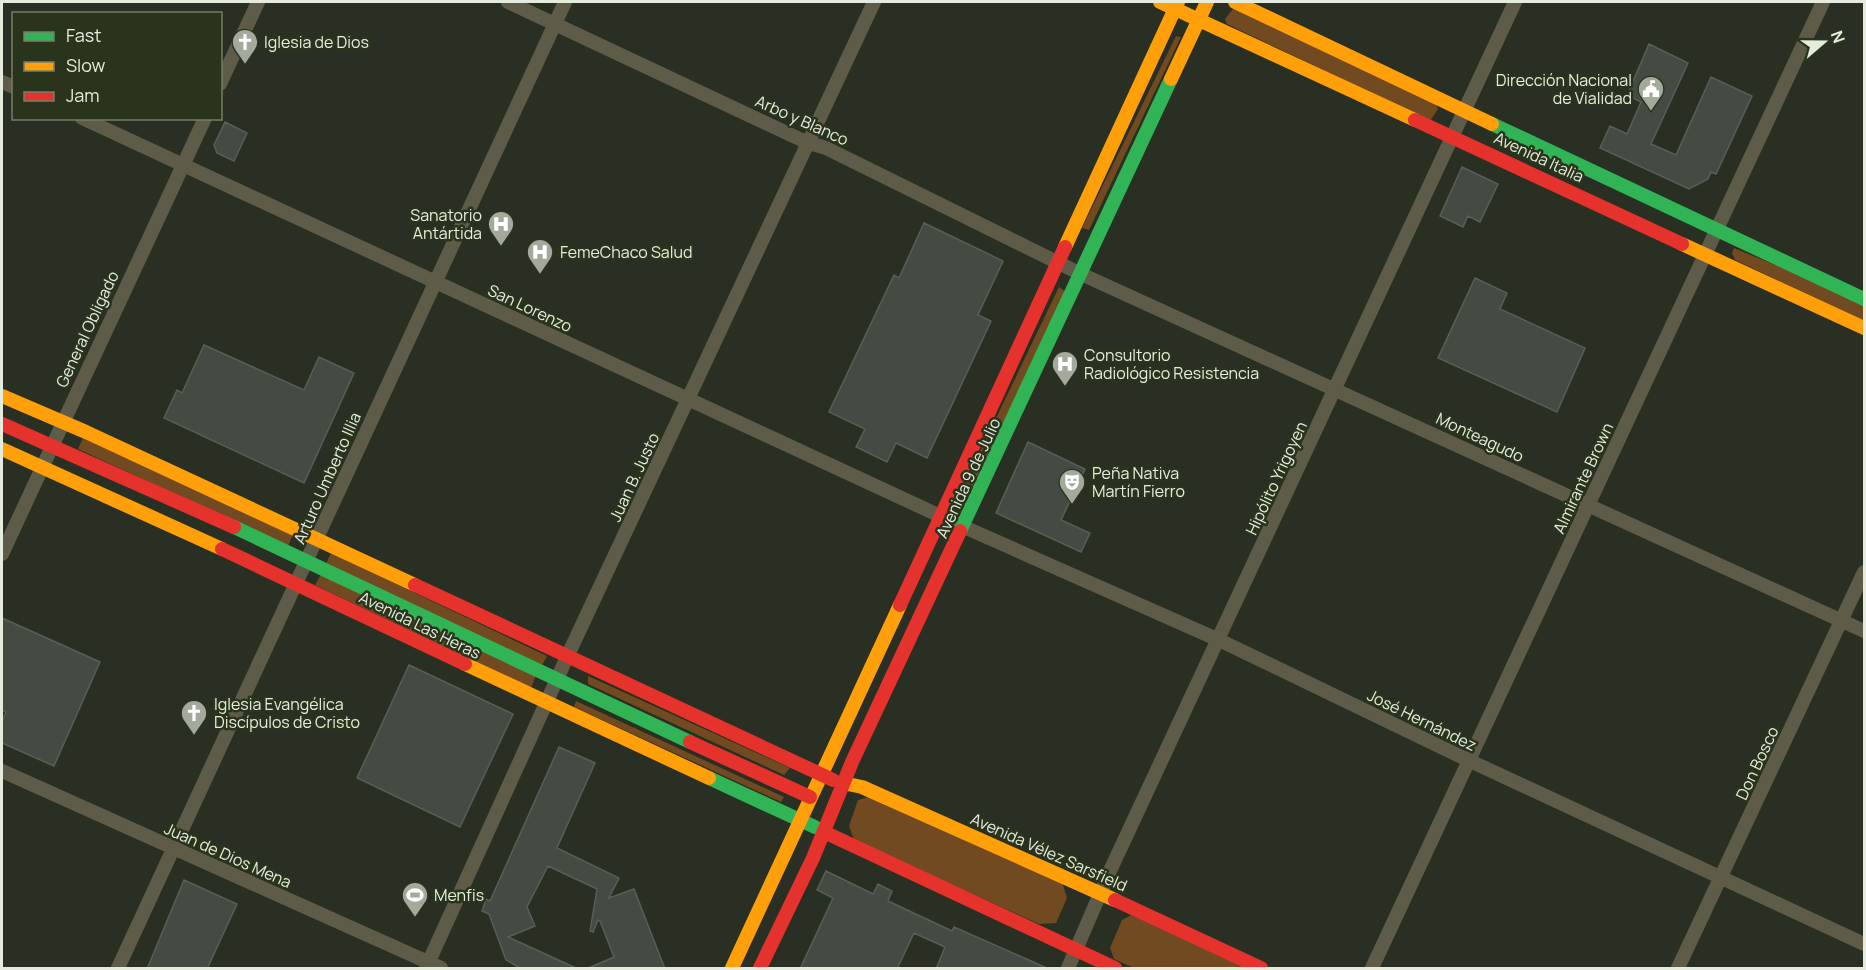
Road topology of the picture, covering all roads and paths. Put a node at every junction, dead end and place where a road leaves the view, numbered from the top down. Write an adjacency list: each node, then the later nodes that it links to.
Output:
1 (258, 2): 13 (street)
2 (508, 2): 12 (street, Arbo y Blanco)
3 (565, 2): 12 (street, Arturo Umberto Illia)
4 (874, 2): 18 (street, Juan B. Justo)
5 (1160, 2): 10 (main road, Avenida Italia)
6 (1207, 2): 11 (main road, Avenida 9 de Julio)
7 (1235, 2): 14 (main road, Avenida Italia)
8 (1515, 2): 14 (street, Hipólito Yrigoyen)
9 (1823, 2): 20 (street, Almirante Brown)
10 (1176, 5): 11 (main road, Avenida Italia); 22 (main road, Avenida 9 de Julio)
11 (1198, 19): 17 (main road, Avenida Italia); 23 (main road, Avenida 9 de Julio)
12 (556, 22): 18 (street, Arbo y Blanco); 24 (street, Arturo Umberto Illia)
13 (222, 80)
14 (1463, 111): 17 (street, Hipólito Yrigoyen); 20 (main road, Avenida Italia)
15 (86, 120): 19 (street, San Lorenzo)
16 (204, 120): 19 (street, General Obligado)
17 (1452, 136): 21 (main road, Avenida Italia); 27 (street, Hipólito Yrigoyen)
18 (806, 142): 22 (street, Arbo y Blanco); 29 (street, Juan B. Justo)
19 (182, 164): 24 (street, San Lorenzo); 30 (street, General Obligado)
20 (1719, 230): 21 (street, Almirante Brown); 25 (main road, Avenida Italia)
21 (1707, 254): 26 (main road, Avenida Italia); 35 (street, Almirante Brown)
22 (1056, 262): 23 (street, Arbo y Blanco); 36 (main road, Avenida 9 de Julio)
23 (1081, 274): 27 (street, Monteagudo); 37 (main road, Avenida 9 de Julio)
24 (435, 283): 29 (street, San Lorenzo); 38 (street, Arturo Umberto Illia)
25 (1864, 298)
26 (1864, 328)
27 (1336, 388): 35 (street, Monteagudo); 45 (street, Hipólito Yrigoyen)
28 (2, 396): 30 (main road, Avenida Las Heras)
29 (689, 399): 36 (street, San Lorenzo); 46 (street, Juan B. Justo)
30 (63, 422): 32 (street, General Obligado); 38 (main road, Avenida Las Heras)
31 (2, 424): 32 (main road, Avenida Las Heras)
32 (52, 446): 34 (street, General Obligado); 40 (main road, Avenida Las Heras)
33 (2, 450): 34 (main road, Avenida Las Heras)
34 (41, 468): 39 (street, General Obligado); 42 (main road, Avenida Las Heras)
35 (1588, 506): 43 (street, Monteagudo); 49 (street, Almirante Brown)
36 (942, 516): 37 (street, San Lorenzo); 51 (main road, Avenida 9 de Julio)
37 (964, 527): 45 (street, José Hernández); 52 (main road, Avenida 9 de Julio)
38 (316, 540): 40 (street, Arturo Umberto Illia); 46 (main road, Avenida Las Heras)
39 (2, 554)
40 (307, 561): 42 (street, Arturo Umberto Illia); 47 (main road, Avenida Las Heras)
41 (1864, 572): 43 (street, Don Bosco)
42 (296, 583): 48 (main road, Avenida Las Heras); 56 (street, Arturo Umberto Illia)
43 (1843, 621): 44 (street, Monteagudo); 57 (street, Don Bosco)
44 (1864, 631)
45 (1219, 640): 49 (street, José Hernández); 58 (street, Hipólito Yrigoyen)
46 (567, 657): 47 (street, Juan B. Justo); 51 (main road, Avenida Las Heras)
47 (557, 681): 48 (street, Juan B. Justo); 53 (main road, Avenida Las Heras)
48 (547, 704): 54 (main road, Avenida Las Heras); 61 (street, Juan B. Justo)
49 (1470, 761): 57 (street, José Hernández); 68 (street, Almirante Brown)
50 (2, 771): 56 (street, Juan de Dios Mena)
51 (821, 775): 52 (main road, Avenida Vélez Sarsfield); 53 (main road, Avenida 9 de Julio)
52 (843, 783): 55 (main road, Avenida 9 de Julio); 58 (main road, Avenida Vélez Sarsfield)
53 (810, 797): 54 (main road, Avenida 9 de Julio)
54 (801, 820): 55 (main road, Avenida Las Heras); 63 (main road, Avenida 9 de Julio)
55 (824, 832): 60 (main road); 64 (main road, Avenida 9 de Julio)
56 (173, 849): 61 (street, Juan de Dios Mena); 62 (street, Arturo Umberto Illia)
57 (1721, 877): 59 (street, José Hernández); 69 (street, Don Bosco)
58 (1101, 893): 60 (street, Hipólito Yrigoyen); 67 (main road, Avenida Vélez Sarsfield)
59 (1864, 944)
60 (1076, 951): 65 (street, Hipólito Yrigoyen); 66 (main road)
61 (432, 967)
62 (118, 969)
63 (732, 969)
64 (759, 969)
65 (1068, 969)
66 (1115, 969)
67 (1260, 969)
68 (1372, 969)
69 (1678, 969)

